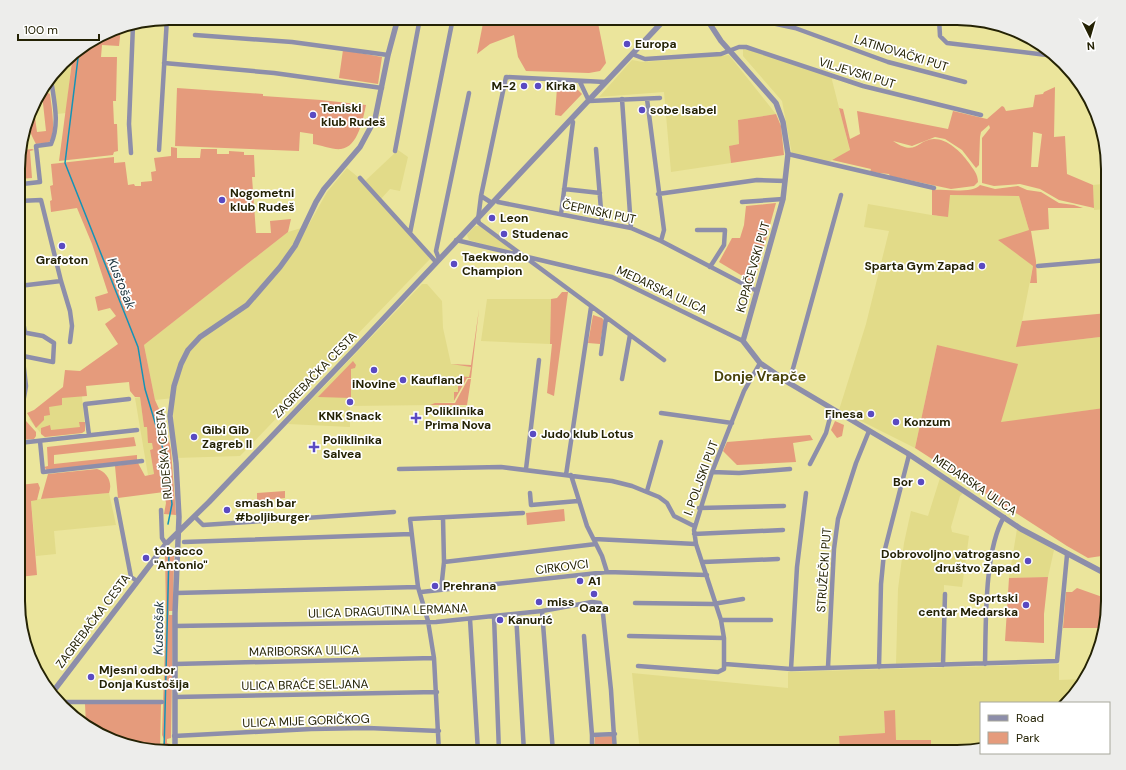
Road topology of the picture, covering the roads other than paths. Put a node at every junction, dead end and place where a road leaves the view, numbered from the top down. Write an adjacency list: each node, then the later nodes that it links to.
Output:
1 (167, 25): 15 (street)
2 (397, 25): 13 (street, RUDEŠKA CESTA)
3 (419, 25): 30 (street)
4 (452, 25): 51 (street)
5 (659, 25): 12 (street, ZAGREBAČKA CESTA)
6 (710, 25): 11 (street, KOPAČEVSKI PUT)
7 (780, 25): 18 (street, LATINOVAČKI PUT)
8 (939, 25): 14 (street)
9 (134, 30): 31 (street)
10 (195, 35): 13 (street)
11 (730, 52): 12 (street); 26 (street, VILJEVSKI PUT); 32 (street, KOPAČEVSKI PUT)
12 (632, 54): 17 (street, ZAGREBAČKA CESTA)
13 (388, 55): 20 (street, RUDEŠKA CESTA)
14 (1045, 55)
15 (164, 63): 20 (street); 29 (street)
16 (580, 82): 17 (street); 25 (street); 41 (street)
17 (606, 82): 25 (street, ZAGREBAČKA CESTA)
18 (965, 82)
19 (52, 85): 35 (street)
20 (382, 88): 112 (street, RUDEŠKA CESTA)
21 (469, 93): 55 (street)
22 (647, 98): 23 (street); 24 (street); 39 (street)
23 (660, 98)
24 (622, 99): 25 (street); 49 (street)
25 (589, 101): 44 (street, ZAGREBAČKA CESTA)
26 (981, 115)
27 (573, 122): 37 (street)
28 (596, 149): 38 (street)
29 (159, 150)
30 (395, 151)
31 (131, 153)
32 (788, 154): 34 (street, KOPAČEVSKI PUT); 36 (street)
33 (360, 178): 51 (street)
34 (785, 181): 39 (street); 42 (street, KOPAČEVSKI PUT)
35 (25, 184)
36 (934, 188)
37 (564, 189): 38 (street); 46 (street)
38 (600, 193): 48 (street)
39 (658, 194): 53 (street)
40 (841, 195): 76 (street)
41 (481, 196): 44 (street); 47 (street)
42 (783, 199): 45 (street); 61 (street, KOPAČEVSKI PUT)
43 (25, 201): 59 (street)
44 (494, 201): 46 (street, ČEPINSKI PUT); 47 (street, ZAGREBAČKA CESTA)
45 (742, 202)
46 (561, 214): 48 (street, ČEPINSKI PUT)
47 (478, 220): 52 (street, ZAGREBAČKA CESTA); 54 (street)
48 (602, 222): 49 (street, ČEPINSKI PUT)
49 (631, 228): 53 (street, ČEPINSKI PUT)
50 (696, 230): 57 (street)
51 (410, 233): 55 (street)
52 (456, 240): 54 (street, MEDARSKA ULICA); 55 (street, ZAGREBAČKA CESTA)
53 (662, 241): 57 (street, ČEPINSKI PUT)
54 (525, 257): 62 (street); 67 (street, MEDARSKA ULICA)
55 (438, 261): 107 (street, ZAGREBAČKA CESTA)
56 (1101, 261): 58 (street)
57 (710, 266): 61 (street, ČEPINSKI PUT)
58 (1038, 266)
59 (61, 281): 60 (street); 68 (street)
60 (25, 285)
61 (757, 291): 67 (street, KOPAČEVSKI PUT)
62 (592, 306): 63 (street); 95 (street)
63 (606, 318): 66 (street); 69 (street)
64 (25, 324): 65 (street)
65 (27, 333): 70 (street)
66 (630, 335): 72 (street); 75 (street)
67 (743, 341): 73 (street, MEDARSKA ULICA)
68 (70, 342)
69 (601, 354)
70 (25, 357)
71 (539, 360): 93 (street)
72 (664, 360)
73 (760, 363): 76 (street, MEDARSKA ULICA); 81 (street, I. POLJSKI PUT)
74 (25, 376): 77 (street)
75 (622, 379)
76 (790, 383): 79 (street, MEDARSKA ULICA)
77 (25, 392)
78 (128, 399): 84 (street)
79 (832, 410): 83 (street, MEDARSKA ULICA); 90 (street)
80 (661, 413): 81 (street)
81 (732, 423): 94 (street, I. POLJSKI PUT)
82 (137, 430): 84 (street)
83 (869, 431): 88 (street, MEDARSKA ULICA); 153 (street, STRUŽEČKI PUT)
84 (89, 435): 85 (street)
85 (40, 441): 86 (street); 89 (street)
86 (25, 442)
87 (662, 442): 97 (street)
88 (909, 455): 108 (street, MEDARSKA ULICA); 154 (street)
89 (142, 461)
90 (810, 464)
91 (400, 469): 93 (street)
92 (790, 469): 94 (street)
93 (526, 470): 95 (street)
94 (712, 472): 103 (street, I. POLJSKI PUT)
95 (566, 475): 96 (street)
96 (572, 475): 97 (street); 101 (street)
97 (647, 492): 110 (street)
98 (530, 493): 101 (street)
99 (806, 493): 155 (street)
100 (116, 498): 127 (street)
101 (578, 501): 115 (street)
102 (784, 506): 103 (street)
103 (699, 508): 110 (street, I. POLJSKI PUT)
104 (161, 510): 117 (street)
105 (394, 512): 107 (street)
106 (523, 513): 109 (street)
107 (195, 516): 112 (street, ZAGREBAČKA CESTA)
108 (1004, 517): 120 (street, MEDARSKA ULICA); 150 (street)
109 (443, 518): 113 (street); 122 (street)
110 (694, 526): 114 (street, I. POLJSKI PUT)
111 (783, 530): 114 (street)
112 (178, 532): 117 (street, ZAGREBAČKA CESTA); 131 (street, RUDEŠKA CESTA)
113 (411, 534): 116 (street); 128 (street)
114 (694, 534): 119 (street, I. POLJSKI PUT)
115 (594, 539): 118 (street); 119 (street)
116 (184, 542)
117 (166, 544): 127 (street, ZAGREBAČKA CESTA)
118 (596, 544): 122 (street); 124 (street)
119 (696, 544): 123 (street, I. POLJSKI PUT)
120 (1067, 555): 125 (street, MEDARSKA ULICA); 150 (street)
121 (778, 559): 123 (street)
122 (444, 562): 129 (street)
123 (703, 562): 126 (street, I. POLJSKI PUT)
124 (607, 572): 126 (street, CIRKOVCI); 129 (street, CIRKOVCI)
125 (1101, 572)
126 (707, 575): 135 (street, I. POLJSKI PUT)
127 (137, 581): 156 (street, ZAGREBAČKA CESTA)
128 (418, 587): 130 (street); 131 (street)
129 (441, 590): 130 (street, CIRKOVCI)
130 (421, 592): 142 (street)
131 (176, 593): 143 (street, RUDEŠKA CESTA)
132 (945, 594): 151 (street)
133 (743, 599): 135 (street)
134 (635, 603): 135 (street)
135 (716, 603): 140 (street, I. POLJSKI PUT)
136 (542, 611): 137 (street, ULICA DRAGUTINA LERMANA); 162 (street, ULICA DRAGUTINA LERMANA); 170 (street)
137 (516, 614): 138 (street, ULICA DRAGUTINA LERMANA); 169 (street)
138 (494, 616): 139 (street, ULICA DRAGUTINA LERMANA); 168 (street)
139 (470, 619): 142 (street, ULICA DRAGUTINA LERMANA); 167 (street)
140 (721, 620): 141 (street); 146 (street, I. POLJSKI PUT)
141 (771, 620)
142 (428, 621): 143 (street, ULICA DRAGUTINA LERMANA); 147 (street)
143 (175, 626): 148 (street, RUDEŠKA CESTA)
144 (584, 636): 163 (street)
145 (629, 636): 146 (street)
146 (724, 638): 149 (street, I. POLJSKI PUT)
147 (434, 658): 148 (street, MARIBORSKA ULICA); 157 (street)
148 (175, 664): 158 (street, RUDEŠKA CESTA)
149 (725, 664): 152 (street); 155 (street)
150 (985, 664): 151 (street)
151 (943, 665): 154 (street)
152 (638, 666)
153 (828, 667): 154 (street); 155 (street)
154 (879, 667)
155 (791, 669)
156 (55, 689)
157 (437, 692): 158 (street, ULICA BRAĆE SELJANA); 161 (street)
158 (175, 697): 164 (street, RUDEŠKA CESTA)
159 (66, 702): 160 (street)
160 (162, 702)
161 (439, 731): 164 (street, ULICA MIJE GORIČKOG); 166 (street)
162 (615, 734): 163 (street); 172 (street)
163 (592, 735): 171 (street)
164 (174, 736): 165 (street, RUDEŠKA CESTA)
165 (175, 745)
166 (439, 745)
167 (478, 745)
168 (499, 745)
169 (524, 745)
170 (552, 745)
171 (592, 745)
172 (616, 745)

